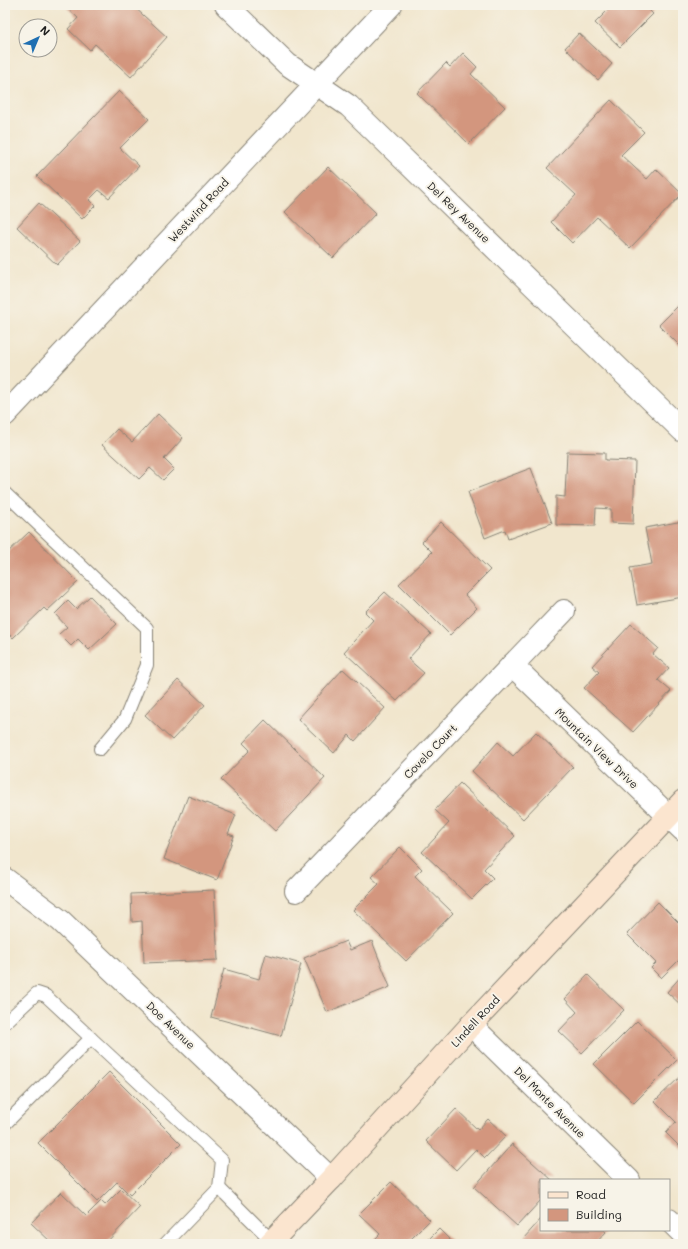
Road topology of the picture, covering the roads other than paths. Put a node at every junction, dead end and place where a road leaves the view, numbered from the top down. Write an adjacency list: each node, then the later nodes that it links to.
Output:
1 (226, 5): 3 (street, Del Rey Avenue)
2 (391, 5): 3 (street, Westwind Road)
3 (317, 84): 4 (street, Westwind Road); 5 (street, Del Rey Avenue)
4 (5, 415)
5 (683, 431)
6 (5, 493): 9 (lane)
7 (564, 611): 8 (street, Covelo Court)
8 (512, 666): 10 (street, Mountain View Drive); 12 (street, Covelo Court)
9 (100, 749)
10 (678, 816): 14 (street, Lindell Road)
11 (5, 879): 17 (street, Doe Avenue)
12 (296, 891)
13 (5, 1023): 15 (lane)
14 (471, 1025): 17 (street, Lindell Road); 18 (street, Del Monte Avenue)
15 (91, 1038): 16 (lane); 19 (lane)
16 (5, 1124)
17 (331, 1178): 22 (street, Lindell Road)
18 (628, 1179)
19 (219, 1188): 22 (lane); 23 (lane)
20 (670, 1221): 21 (street)
21 (683, 1234)
22 (272, 1243)
23 (165, 1244)

